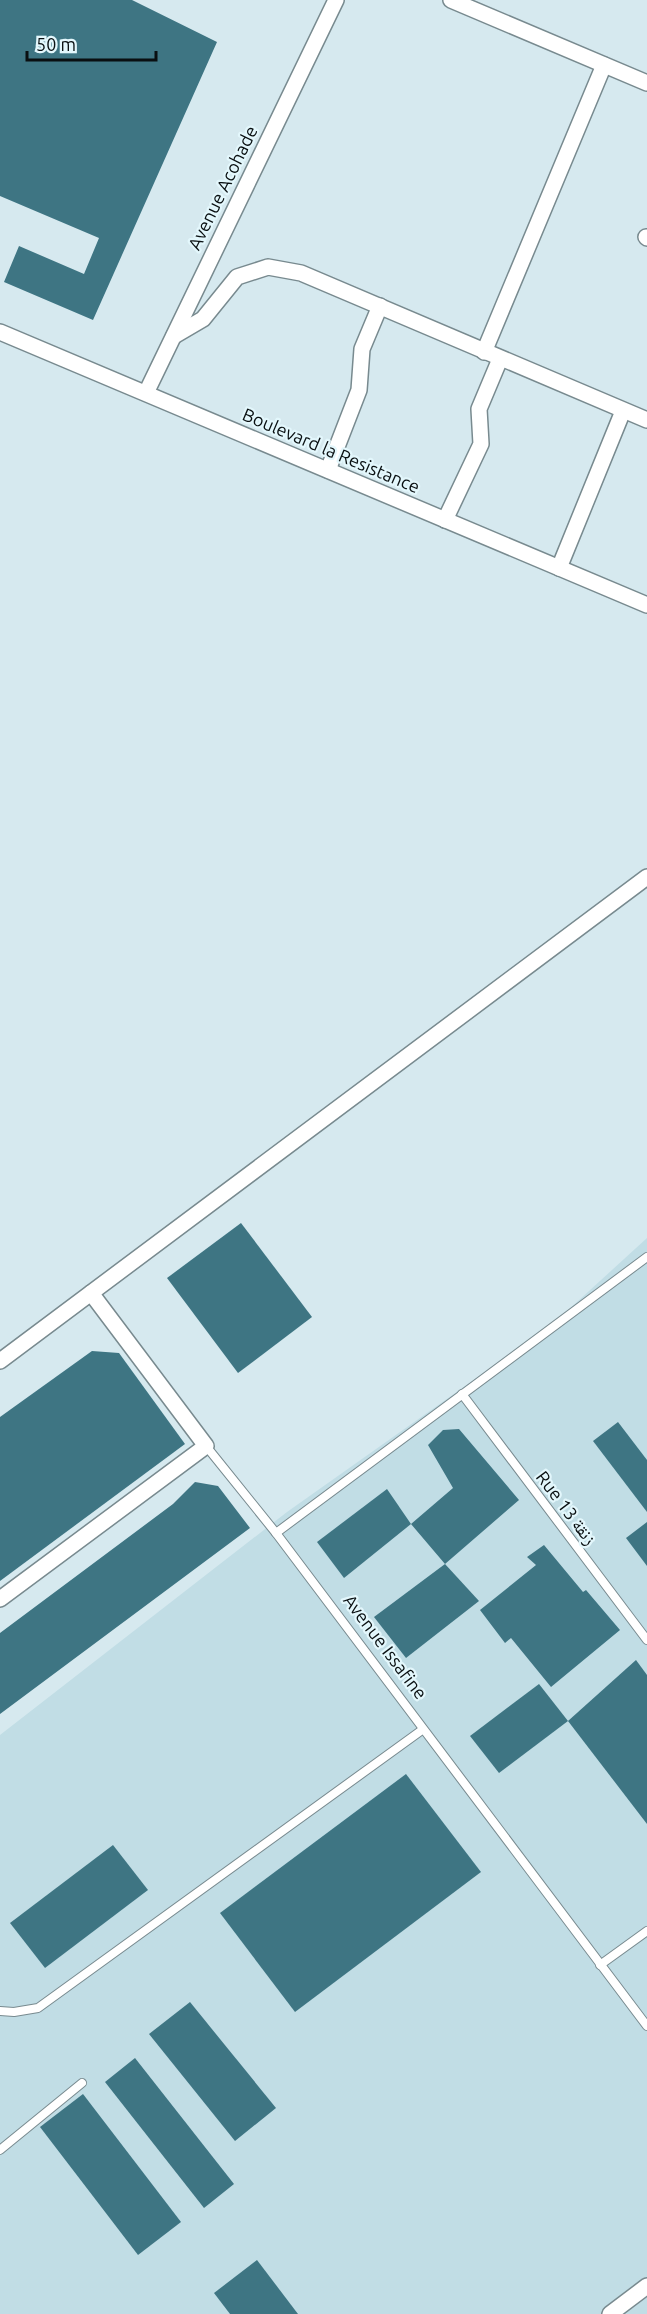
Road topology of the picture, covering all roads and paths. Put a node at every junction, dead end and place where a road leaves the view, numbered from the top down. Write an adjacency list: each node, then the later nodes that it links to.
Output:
1 (336, 0): 7 (street, Avenue Acohade)
2 (451, 0): 3 (street)
3 (604, 65): 4 (street); 8 (street)
4 (647, 83)
5 (380, 306): 7 (street); 8 (street); 13 (street)
6 (0, 332): 10 (street, Boulevard la Resistance)
7 (174, 336): 10 (street, Avenue Acohade)
8 (484, 352): 9 (street)
9 (500, 359): 11 (street); 14 (street)
10 (146, 393): 13 (street, Boulevard la Resistance)
11 (623, 411): 12 (street); 15 (street)
12 (647, 420)
13 (328, 470): 14 (street, Boulevard la Resistance)
14 (445, 520): 15 (street, Boulevard la Resistance)
15 (559, 568): 16 (street, Boulevard la Resistance)
16 (647, 605)
17 (645, 882): 19 (street)
18 (646, 1259): 21 (lane)
19 (91, 1293): 20 (street); 22 (street, Avenue Issafine)
20 (0, 1361)
21 (462, 1394): 23 (lane); 25 (lane, Rue 13 زنقة)
22 (206, 1446): 23 (lane, Avenue Issafine); 24 (street)
23 (276, 1533): 26 (lane, Avenue Issafine)
24 (0, 1599)
25 (647, 1640)
26 (423, 1730): 28 (lane, Avenue Issafine); 29 (lane)
27 (647, 1930): 28 (lane)
28 (600, 1965): 30 (lane, Avenue Issafine)
29 (0, 2010)
30 (647, 2026)
31 (82, 2083): 32 (lane)
32 (0, 2150)
33 (647, 2286): 34 (street)
34 (610, 2314)

